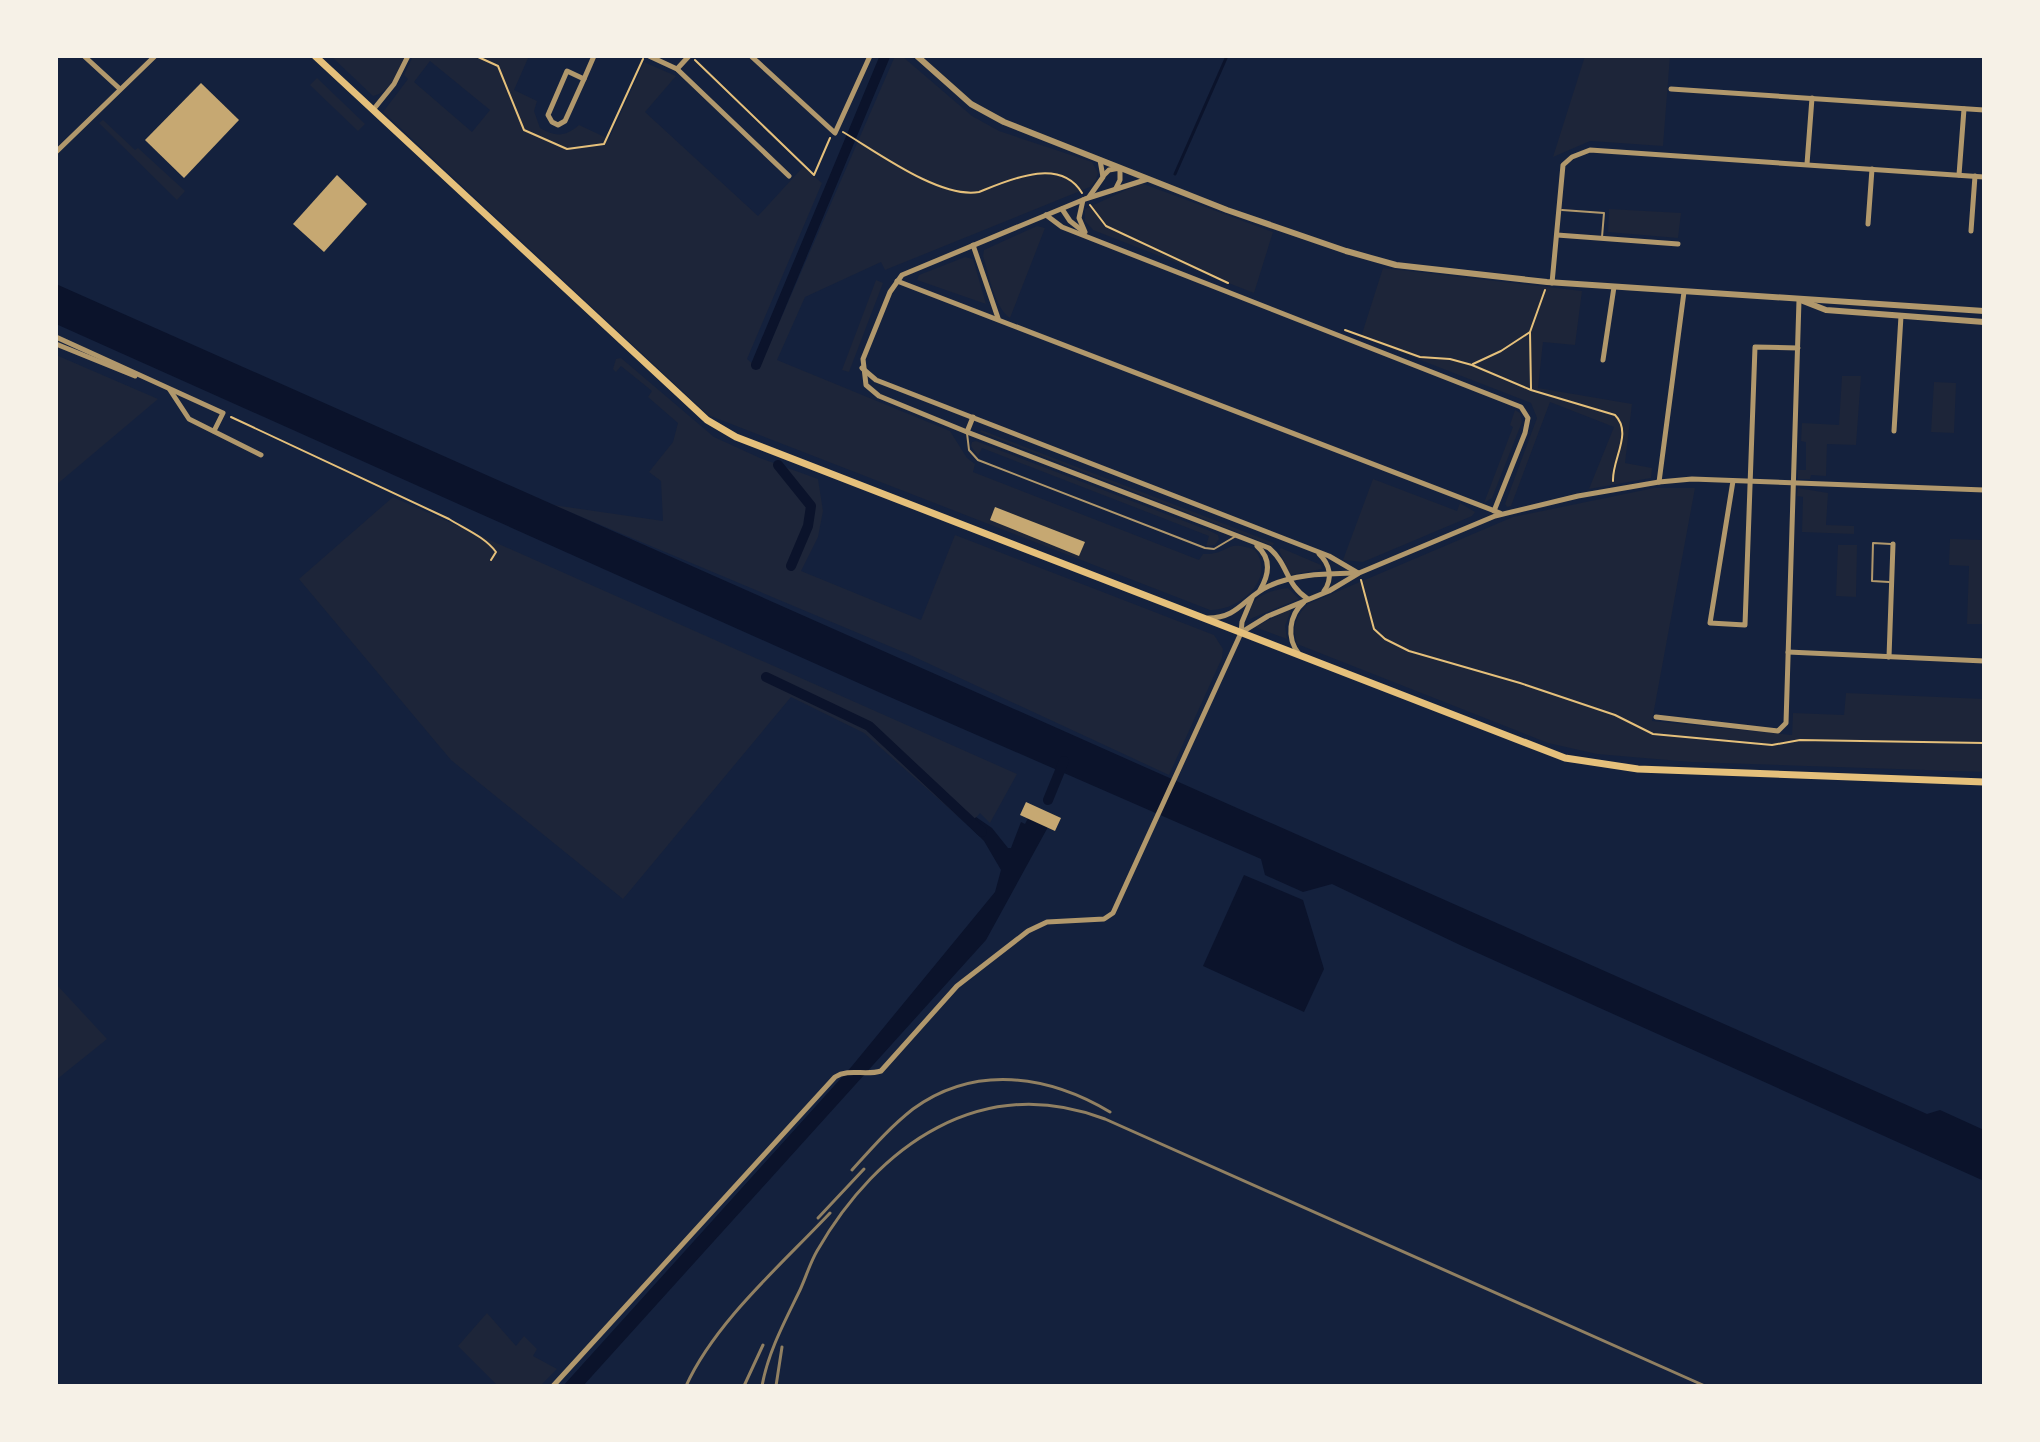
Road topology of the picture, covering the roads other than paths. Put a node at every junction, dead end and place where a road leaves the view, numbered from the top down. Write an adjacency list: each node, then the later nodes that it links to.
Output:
1 (84, 56): 13 (street)
2 (155, 56): 13 (street)
3 (315, 56): 17 (main road)
4 (408, 56): 17 (street)
5 (594, 56): 12 (street)
6 (649, 56): 11 (street)
7 (690, 56): 11 (street)
8 (751, 56): 9 (street)
9 (870, 56)
10 (917, 56): 20 (street)
11 (677, 69): 25 (street)
12 (584, 79): 12 (street)
13 (120, 89): 19 (street)
14 (1671, 89): 15 (street)
15 (1812, 98): 16 (street); 21 (street)
16 (1964, 109): 18 (street); 24 (street)
17 (373, 110): 83 (main road)
18 (1984, 110)
19 (56, 152)
20 (1100, 159): 22 (street); 27 (street)
21 (1807, 164): 23 (street); 33 (street)
22 (1120, 168): 27 (street); 29 (street); 30 (street)
23 (1872, 169): 24 (street); 35 (street)
24 (1959, 175): 26 (street)
25 (789, 176)
26 (1975, 176): 28 (street); 36 (street)
27 (1103, 177): 31 (street)
28 (1984, 177)
29 (1149, 179): 30 (street); 44 (street)
30 (1116, 189): 31 (street)
31 (1084, 200): 32 (street); 37 (street)
32 (1062, 209): 34 (street); 37 (street)
33 (1559, 209): 38 (street); 40 (lane)
34 (1046, 215): 39 (street); 42 (street)
35 (1868, 224)
36 (1971, 231)
37 (1086, 233): 39 (street)
38 (1557, 235): 40 (street); 44 (street)
39 (1095, 238): 69 (street)
40 (1602, 238): 41 (street)
41 (1678, 244)
42 (973, 245): 43 (street); 50 (street)
43 (897, 281): 50 (street); 56 (street)
44 (1550, 282): 45 (street)
45 (1614, 287): 46 (street); 55 (street)
46 (1684, 292): 47 (street); 65 (street)
47 (1799, 300): 48 (street); 49 (street); 54 (street)
48 (1984, 311)
49 (1901, 316): 51 (street); 61 (street)
50 (998, 319): 69 (street)
51 (1984, 322)
52 (56, 337): 57 (street)
53 (56, 344): 57 (street)
54 (1798, 348): 66 (street); 67 (street)
55 (1603, 360)
56 (862, 368): 59 (street); 62 (street)
57 (140, 377): 58 (street)
58 (169, 390): 60 (street); 60 (street)
59 (973, 417): 62 (street); 74 (street)
60 (214, 431): 63 (street)
61 (1894, 431)
62 (967, 432): 71 (street); 71 (lane)
63 (261, 455)
64 (1733, 481): 65 (street); 66 (street); 66 (street)
65 (1659, 482): 70 (street)
66 (1750, 482): 67 (street)
67 (1794, 484): 68 (street); 85 (street)
68 (1984, 490)
69 (1494, 511): 70 (street)
70 (1502, 514): 75 (street)
71 (1236, 536): 72 (street)
72 (1253, 542): 77 (street); 79 (street)
73 (1893, 544): 78 (street); 78 (lane)
74 (1315, 551): 75 (street); 76 (street)
75 (1359, 573): 76 (street); 80 (street)
76 (1329, 574): 77 (street); 80 (street)
77 (1289, 579): 79 (street); 82 (street)
78 (1891, 582): 87 (street)
79 (1260, 590): 81 (street)
80 (1319, 595): 82 (street)
81 (1252, 598): 83 (street); 84 (street)
82 (1308, 599): 84 (street); 86 (street)
83 (1203, 618): 84 (main road)
84 (1241, 633): 86 (main road); 91 (street)
85 (1788, 652): 87 (street); 89 (street)
86 (1301, 656): 90 (main road)
87 (1889, 657): 88 (street)
88 (1984, 661)
89 (1656, 717)
90 (1984, 782)
91 (553, 1386)

